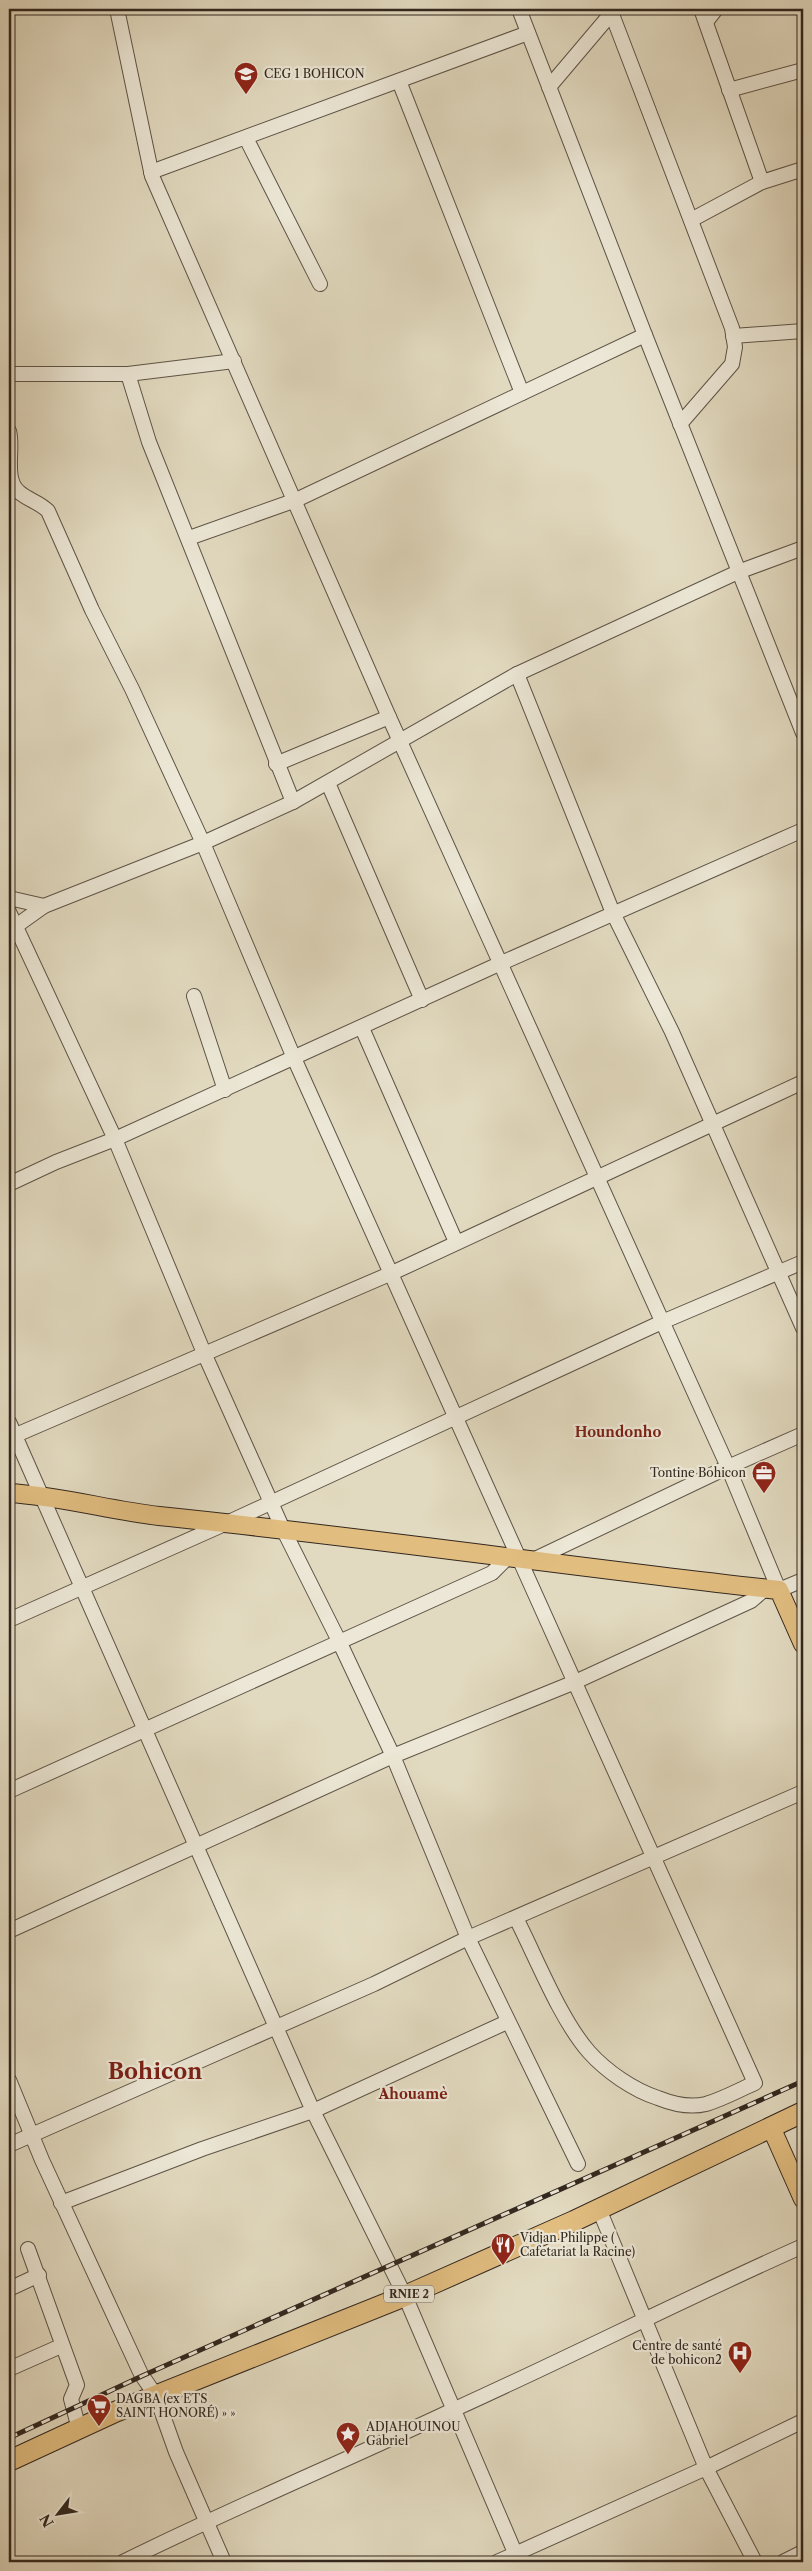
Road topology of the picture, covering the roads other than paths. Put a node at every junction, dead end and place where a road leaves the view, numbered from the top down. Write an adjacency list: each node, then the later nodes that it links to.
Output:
1 (117, 9): 14 (street)
2 (519, 9): 7 (street)
3 (701, 9): 6 (street)
4 (716, 9): 6 (street)
5 (612, 10): 10 (street); 16 (street)
6 (706, 22): 11 (street)
7 (528, 33): 9 (street); 10 (street)
8 (803, 70): 11 (street)
9 (399, 81): 12 (street); 24 (street)
10 (549, 87): 19 (street)
11 (730, 90): 15 (street)
12 (246, 138): 14 (street); 17 (street)
13 (803, 169): 15 (street)
14 (151, 172): 21 (street)
15 (762, 182): 16 (street)
16 (691, 220): 20 (street)
17 (320, 284)
18 (803, 331): 20 (street)
19 (645, 335): 24 (street); 25 (street)
20 (733, 336): 25 (street)
21 (234, 361): 23 (street); 27 (street)
22 (9, 374): 23 (street)
23 (128, 374): 28 (street)
24 (522, 393): 27 (street)
25 (680, 424): 30 (street)
26 (9, 431): 39 (street)
27 (296, 500): 28 (street); 32 (street)
28 (190, 538): 35 (street)
29 (803, 548): 30 (street)
30 (738, 572): 31 (street); 33 (street)
31 (517, 674): 34 (street); 43 (street)
32 (389, 717): 34 (street); 35 (street)
33 (803, 733)
34 (400, 739): 36 (street); 45 (street)
35 (276, 764): 37 (street)
36 (328, 782): 37 (street); 47 (street)
37 (293, 802): 39 (street)
38 (803, 830): 43 (street)
39 (203, 843): 41 (street); 49 (street)
40 (9, 898): 41 (street)
41 (44, 906): 44 (street)
42 (9, 912): 44 (street)
43 (613, 913): 45 (street); 52 (street)
44 (13, 929): 53 (street)
45 (500, 964): 47 (street); 54 (street)
46 (194, 996): 51 (street)
47 (422, 1000): 48 (street)
48 (362, 1028): 49 (street); 56 (street)
49 (294, 1058): 51 (street); 58 (street)
50 (803, 1082): 52 (street)
51 (225, 1090): 53 (street)
52 (712, 1122): 54 (street); 59 (street)
53 (115, 1139): 55 (street); 62 (street)
54 (596, 1177): 56 (street); 60 (street)
55 (9, 1184)
56 (456, 1242): 58 (street)
57 (803, 1262): 59 (street)
58 (392, 1272): 62 (street); 63 (street)
59 (778, 1272): 60 (street); 61 (street)
60 (662, 1322): 63 (street); 67 (street)
61 (803, 1328)
62 (204, 1352): 66 (street); 70 (street)
63 (456, 1416): 70 (street); 73 (street)
64 (9, 1422): 66 (street)
65 (803, 1434): 67 (street)
66 (12, 1437): 69 (street)
67 (728, 1467): 73 (street); 76 (street)
68 (9, 1494): 69 (main road)
69 (42, 1495): 71 (main road); 75 (street)
70 (272, 1500): 71 (street); 72 (street)
71 (229, 1522): 72 (main road); 75 (street)
72 (282, 1527): 73 (main road); 78 (street)
73 (520, 1559): 76 (main road); 78 (street); 80 (street)
74 (803, 1580): 76 (street)
75 (81, 1586): 77 (street); 81 (street)
76 (772, 1590): 79 (main road); 80 (street)
77 (9, 1620)
78 (339, 1641): 81 (street); 82 (street)
79 (803, 1644)
80 (575, 1682): 82 (street); 86 (street)
81 (146, 1730): 83 (street); 85 (street)
82 (393, 1756): 85 (street); 89 (street)
83 (9, 1791)
84 (803, 1792): 86 (street)
85 (198, 1847): 88 (street); 91 (street)
86 (656, 1858): 87 (street); 87 (street)
87 (516, 1918): 89 (street)
88 (9, 1932)
89 (468, 1938): 90 (street); 91 (street)
90 (507, 2022): 93 (street); 98 (street)
91 (276, 2028): 93 (street); 96 (street)
92 (9, 2080): 96 (street)
93 (313, 2111): 100 (street); 106 (street)
94 (803, 2112): 95 (highway, RNIE 2)
95 (771, 2127): 99 (main road); 101 (highway, RNIE 2)
96 (32, 2135): 97 (street); 100 (street)
97 (9, 2145)
98 (578, 2164)
99 (803, 2199)
100 (61, 2202): 110 (street)
101 (599, 2209): 106 (highway, RNIE 2); 107 (street)
102 (803, 2246): 107 (street)
103 (28, 2249): 104 (street)
104 (39, 2276): 105 (street); 108 (street)
105 (9, 2289)
106 (405, 2296): 110 (highway, RNIE 2); 111 (street)
107 (645, 2318): 111 (street); 115 (street)
108 (61, 2346): 109 (street); 113 (street)
109 (9, 2369)
110 (156, 2396): 113 (highway, RNIE 2); 116 (street)
111 (453, 2410): 116 (street); 118 (street)
112 (803, 2421): 115 (street)
113 (79, 2429): 114 (highway, RNIE 2)
114 (9, 2461)
115 (706, 2468): 118 (street); 122 (street)
116 (207, 2520): 119 (street); 120 (street)
117 (803, 2552): 123 (street)
118 (517, 2558): 121 (street)
119 (123, 2562)
120 (224, 2562)
121 (497, 2562)
122 (755, 2562)
123 (783, 2562)

